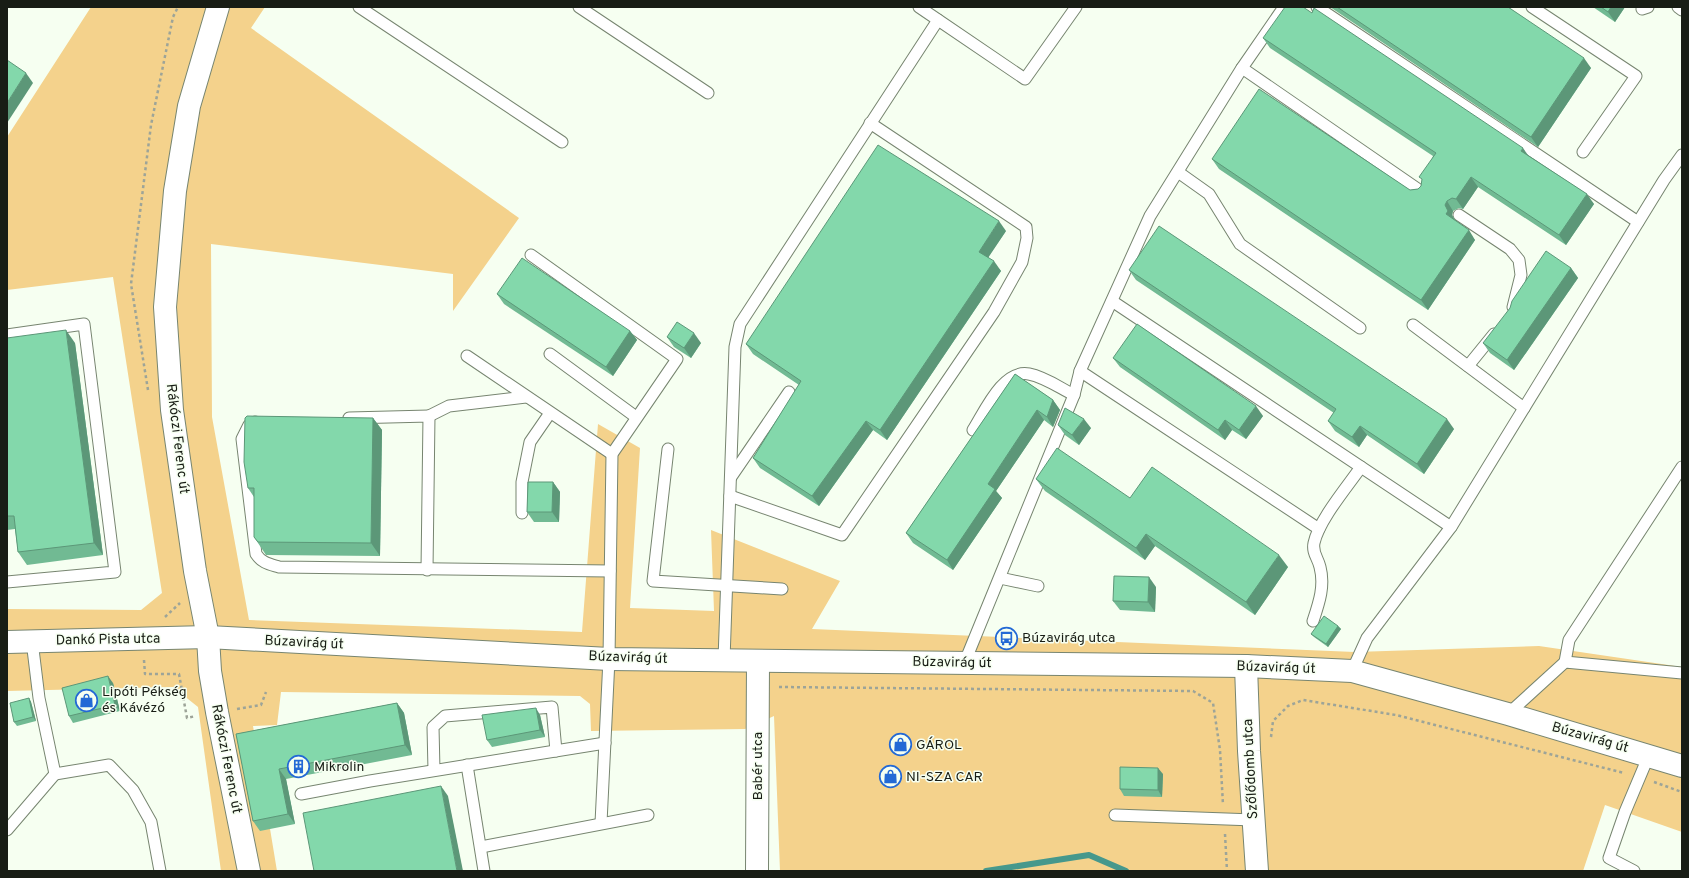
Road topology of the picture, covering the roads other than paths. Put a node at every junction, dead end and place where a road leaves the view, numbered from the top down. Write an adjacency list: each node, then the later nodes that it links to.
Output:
1 (218, 7): 59 (street, Rákóczi Ferenc út)
2 (359, 7): 16 (lane)
3 (580, 7): 11 (lane)
4 (919, 7): 12 (lane)
5 (1076, 7): 12 (lane)
6 (1284, 7): 13 (lane)
7 (1317, 7): 22 (lane)
8 (1532, 7): 17 (lane)
9 (1678, 7): 10 (lane)
10 (1682, 10)
11 (593, 11): 14 (lane)
12 (938, 20): 15 (lane)
13 (1242, 68): 19 (lane); 20 (lane)
14 (708, 93)
15 (870, 123): 46 (lane); 47 (lane)
16 (562, 142)
17 (1583, 152)
18 (1682, 156): 22 (lane)
19 (1178, 172): 24 (lane); 26 (lane)
20 (1422, 192)
21 (1459, 215): 30 (lane)
22 (1638, 222): 35 (lane)
23 (531, 254): 38 (lane)
24 (1112, 301): 31 (lane); 44 (lane)
25 (1413, 325): 30 (lane)
26 (1360, 328)
27 (7, 335): 54 (lane)
28 (550, 354): 38 (lane)
29 (467, 356): 34 (lane)
30 (1468, 366): 35 (lane)
31 (1080, 371): 33 (lane); 50 (lane)
32 (790, 392): 46 (lane)
33 (1074, 395): 41 (lane); 53 (lane)
34 (526, 397): 36 (lane); 37 (lane)
35 (1524, 408): 49 (lane)
36 (550, 413): 43 (lane); 48 (lane)
37 (430, 416): 39 (lane); 51 (lane)
38 (636, 417): 43 (lane)
39 (336, 418)
40 (267, 419): 51 (lane)
41 (973, 430)
42 (668, 449): 55 (lane)
43 (612, 454): 52 (lane)
44 (1361, 467): 49 (lane); 50 (lane)
45 (1682, 467): 65 (lane)
46 (731, 477): 47 (lane)
47 (730, 496): 55 (lane)
48 (522, 513)
49 (1451, 527): 68 (lane)
50 (1319, 528): 58 (lane)
51 (427, 570): 52 (lane)
52 (610, 571): 62 (lane)
53 (1000, 578): 56 (lane); 66 (lane)
54 (7, 582)
55 (727, 585): 57 (lane); 63 (lane)
56 (1038, 586)
57 (782, 589)
58 (1314, 621)
59 (208, 637): 60 (street, Dankó Pista utca); 62 (street, Búzavirág út); 86 (street, Rákóczi Ferenc út)
60 (32, 641): 61 (street, Dankó Pista utca); 77 (lane)
61 (7, 642)
62 (609, 659): 63 (street, Búzavirág út); 71 (lane)
63 (724, 660): 64 (street, Búzavirág út)
64 (758, 661): 66 (street, Búzavirág út); 88 (street, Babér utca)
65 (1565, 662): 69 (lane); 70 (lane)
66 (964, 664): 67 (street, Búzavirág út)
67 (1246, 666): 68 (street, Búzavirág út); 81 (street, Szőlődomb utca)
68 (1352, 671): 70 (street, Búzavirág út)
69 (1682, 673)
70 (1508, 714): 73 (street, Búzavirág út)
71 (605, 743): 72 (lane); 82 (lane)
72 (556, 751): 74 (lane); 76 (lane)
73 (1649, 755): 75 (street, Búzavirág út); 90 (lane)
74 (467, 765): 76 (lane); 84 (lane)
75 (1682, 766)
76 (434, 770): 78 (lane)
77 (55, 774): 83 (lane); 85 (lane)
78 (301, 794)
79 (648, 815): 82 (lane)
80 (1115, 815): 81 (lane)
81 (1254, 820): 89 (street, Szőlődomb utca)
82 (601, 823): 84 (lane)
83 (7, 830)
84 (481, 847): 87 (lane)
85 (160, 871)
86 (249, 871)
87 (484, 871)
88 (757, 871)
89 (1257, 871)
90 (1634, 871)

